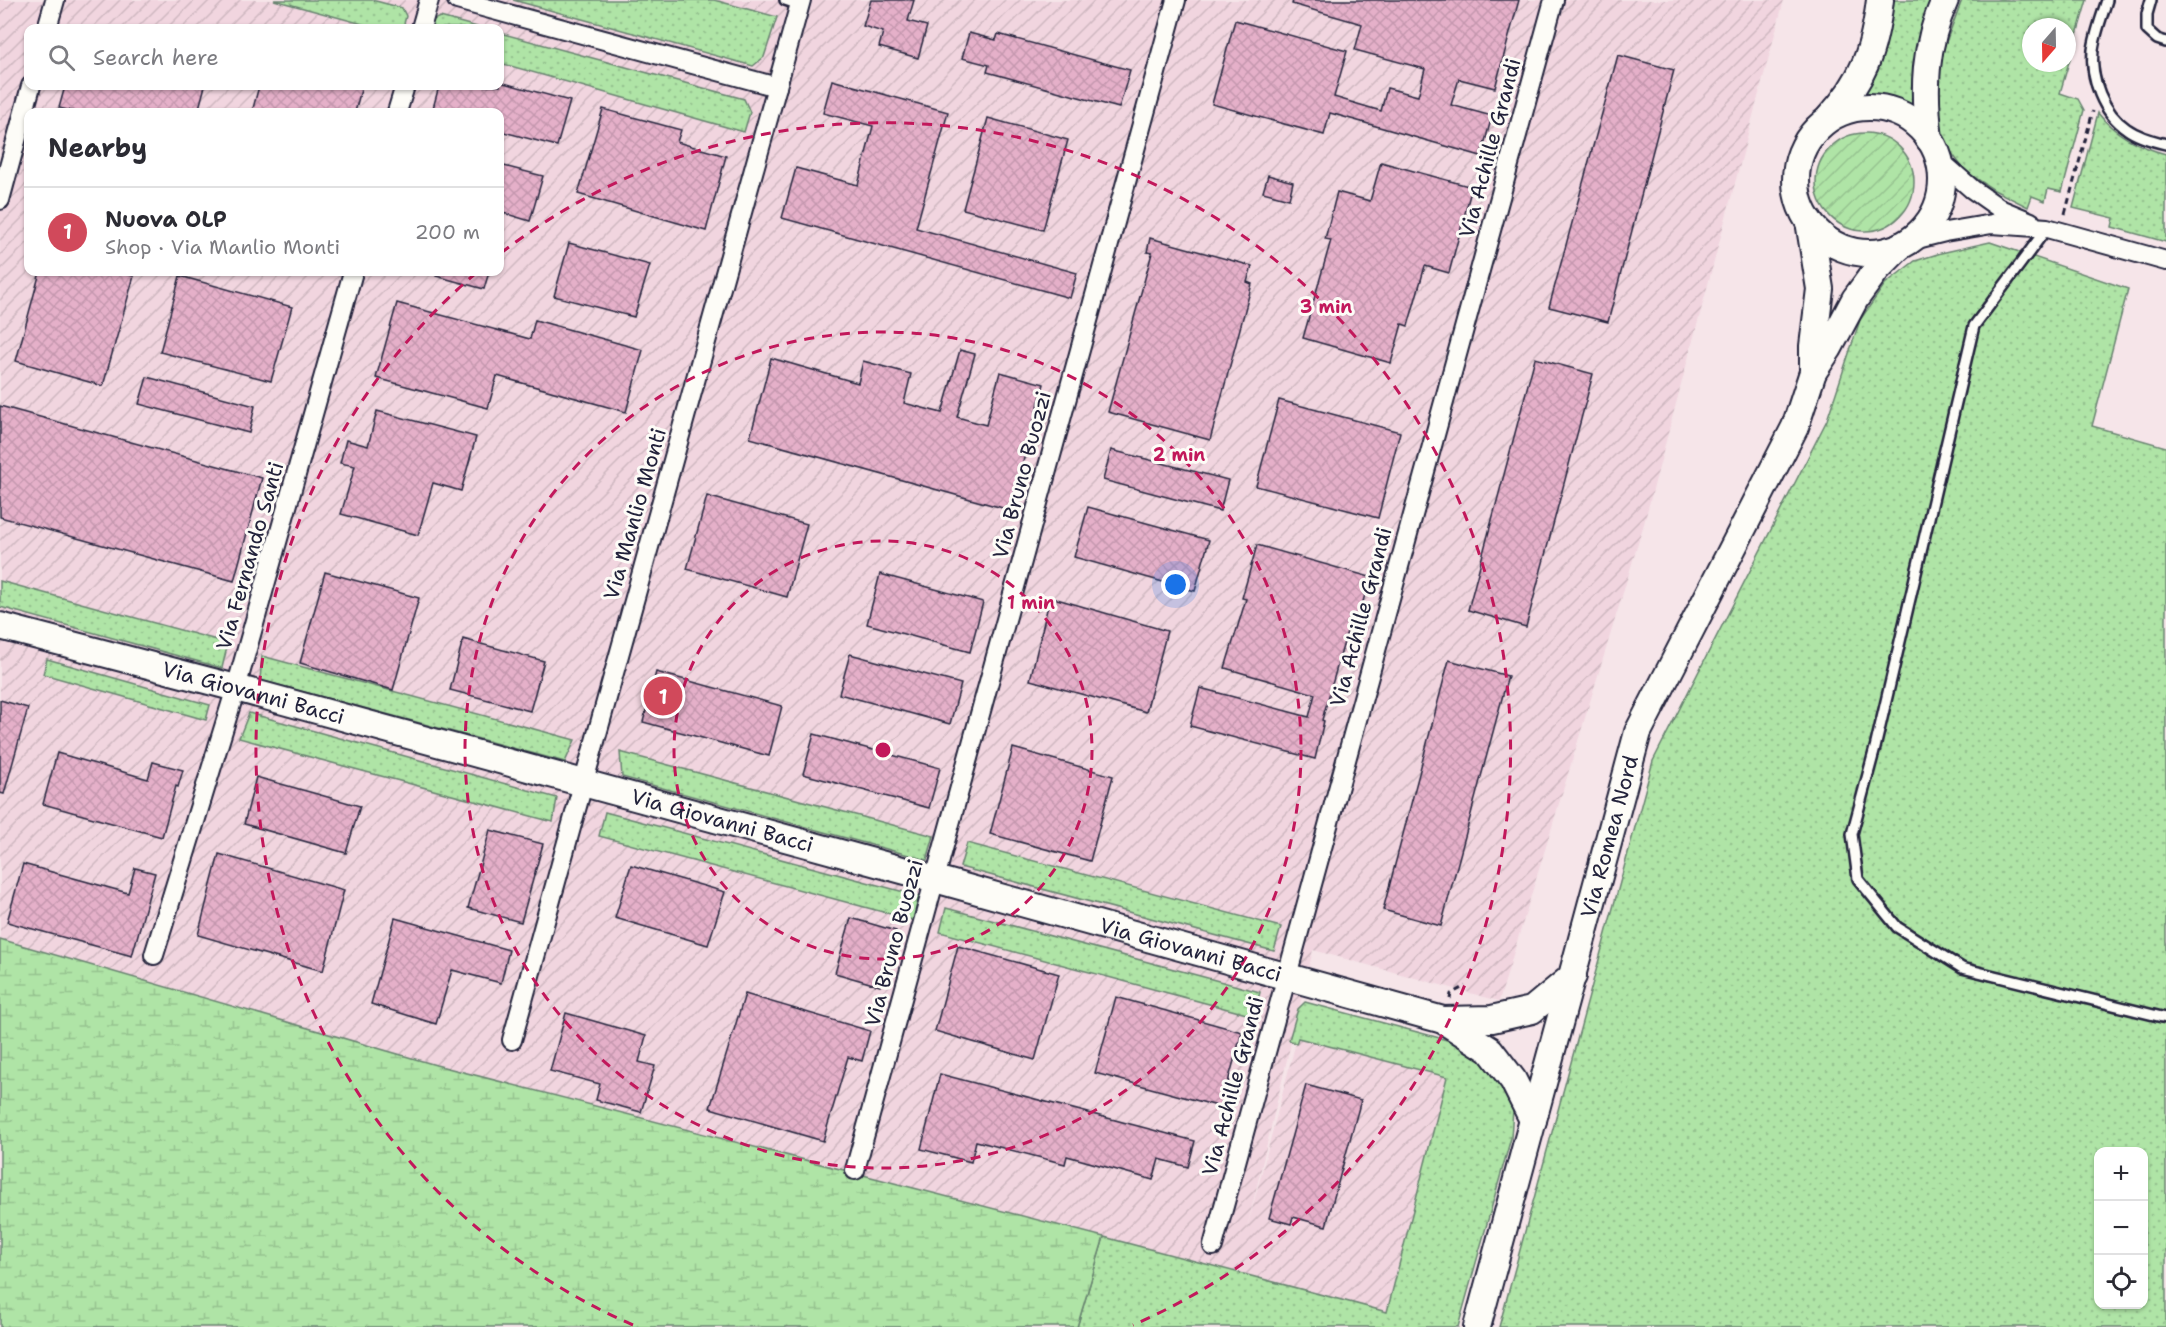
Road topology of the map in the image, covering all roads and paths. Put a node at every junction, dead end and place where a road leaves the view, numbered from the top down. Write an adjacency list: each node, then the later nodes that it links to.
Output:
1 (55, 0): 11 (street)
2 (429, 0): 12 (street)
3 (457, 0): 14 (street)
4 (1176, 0): 34 (street, Via Bruno Buozzi)
5 (1554, 0): 36 (street, Via Achille Grandi)
6 (1880, 0): 21 (main road)
7 (1945, 0): 23 (main road)
8 (2107, 0): 17 (lane)
9 (2151, 0): 13 (lane)
10 (795, 2): 14 (street, Via Manlio Monti)
11 (48, 24)
12 (422, 24)
13 (2166, 42)
14 (777, 87): 33 (street, Via Manlio Monti)
15 (31, 90): 18 (street)
16 (404, 90): 19 (street)
17 (2103, 97): 22 (lane); 26 (path)
18 (26, 108)
19 (398, 108)
20 (24, 114): 24 (street)
21 (1824, 123): 23 (main road); 25 (main road)
22 (2166, 144)
23 (1934, 149): 26 (street); 27 (main road)
24 (0, 200)
25 (1809, 221): 27 (main road); 30 (main road, Via Romea Nord)
26 (2054, 229): 27 (street); 28 (street); 38 (lane)
27 (1905, 244): 30 (main road, Via Romea Nord)
28 (2166, 261)
29 (352, 276): 32 (street, Via Fernando Santi)
30 (1813, 372): 37 (main road, Via Romea Nord)
31 (0, 626): 32 (main road, Via Giovanni Bacci)
32 (236, 688): 33 (main road, Via Giovanni Bacci); 35 (street, Via Fernando Santi)
33 (583, 783): 34 (main road, Via Giovanni Bacci); 40 (street, Via Manlio Monti)
34 (935, 879): 36 (main road, Via Giovanni Bacci); 42 (street, Via Bruno Buozzi)
35 (154, 955)
36 (1286, 975): 39 (main road, Via Giovanni Bacci); 43 (street, Via Achille Grandi)
37 (1573, 976): 39 (main road, Via Giovanni Bacci); 41 (main road, Via Romea Nord)
38 (2166, 1018)
39 (1443, 1020): 41 (main road, Via Giovanni Bacci)
40 (512, 1040)
41 (1533, 1120): 44 (main road, Via Romea Nord)
42 (855, 1170)
43 (1213, 1246)
44 (1477, 1327)

